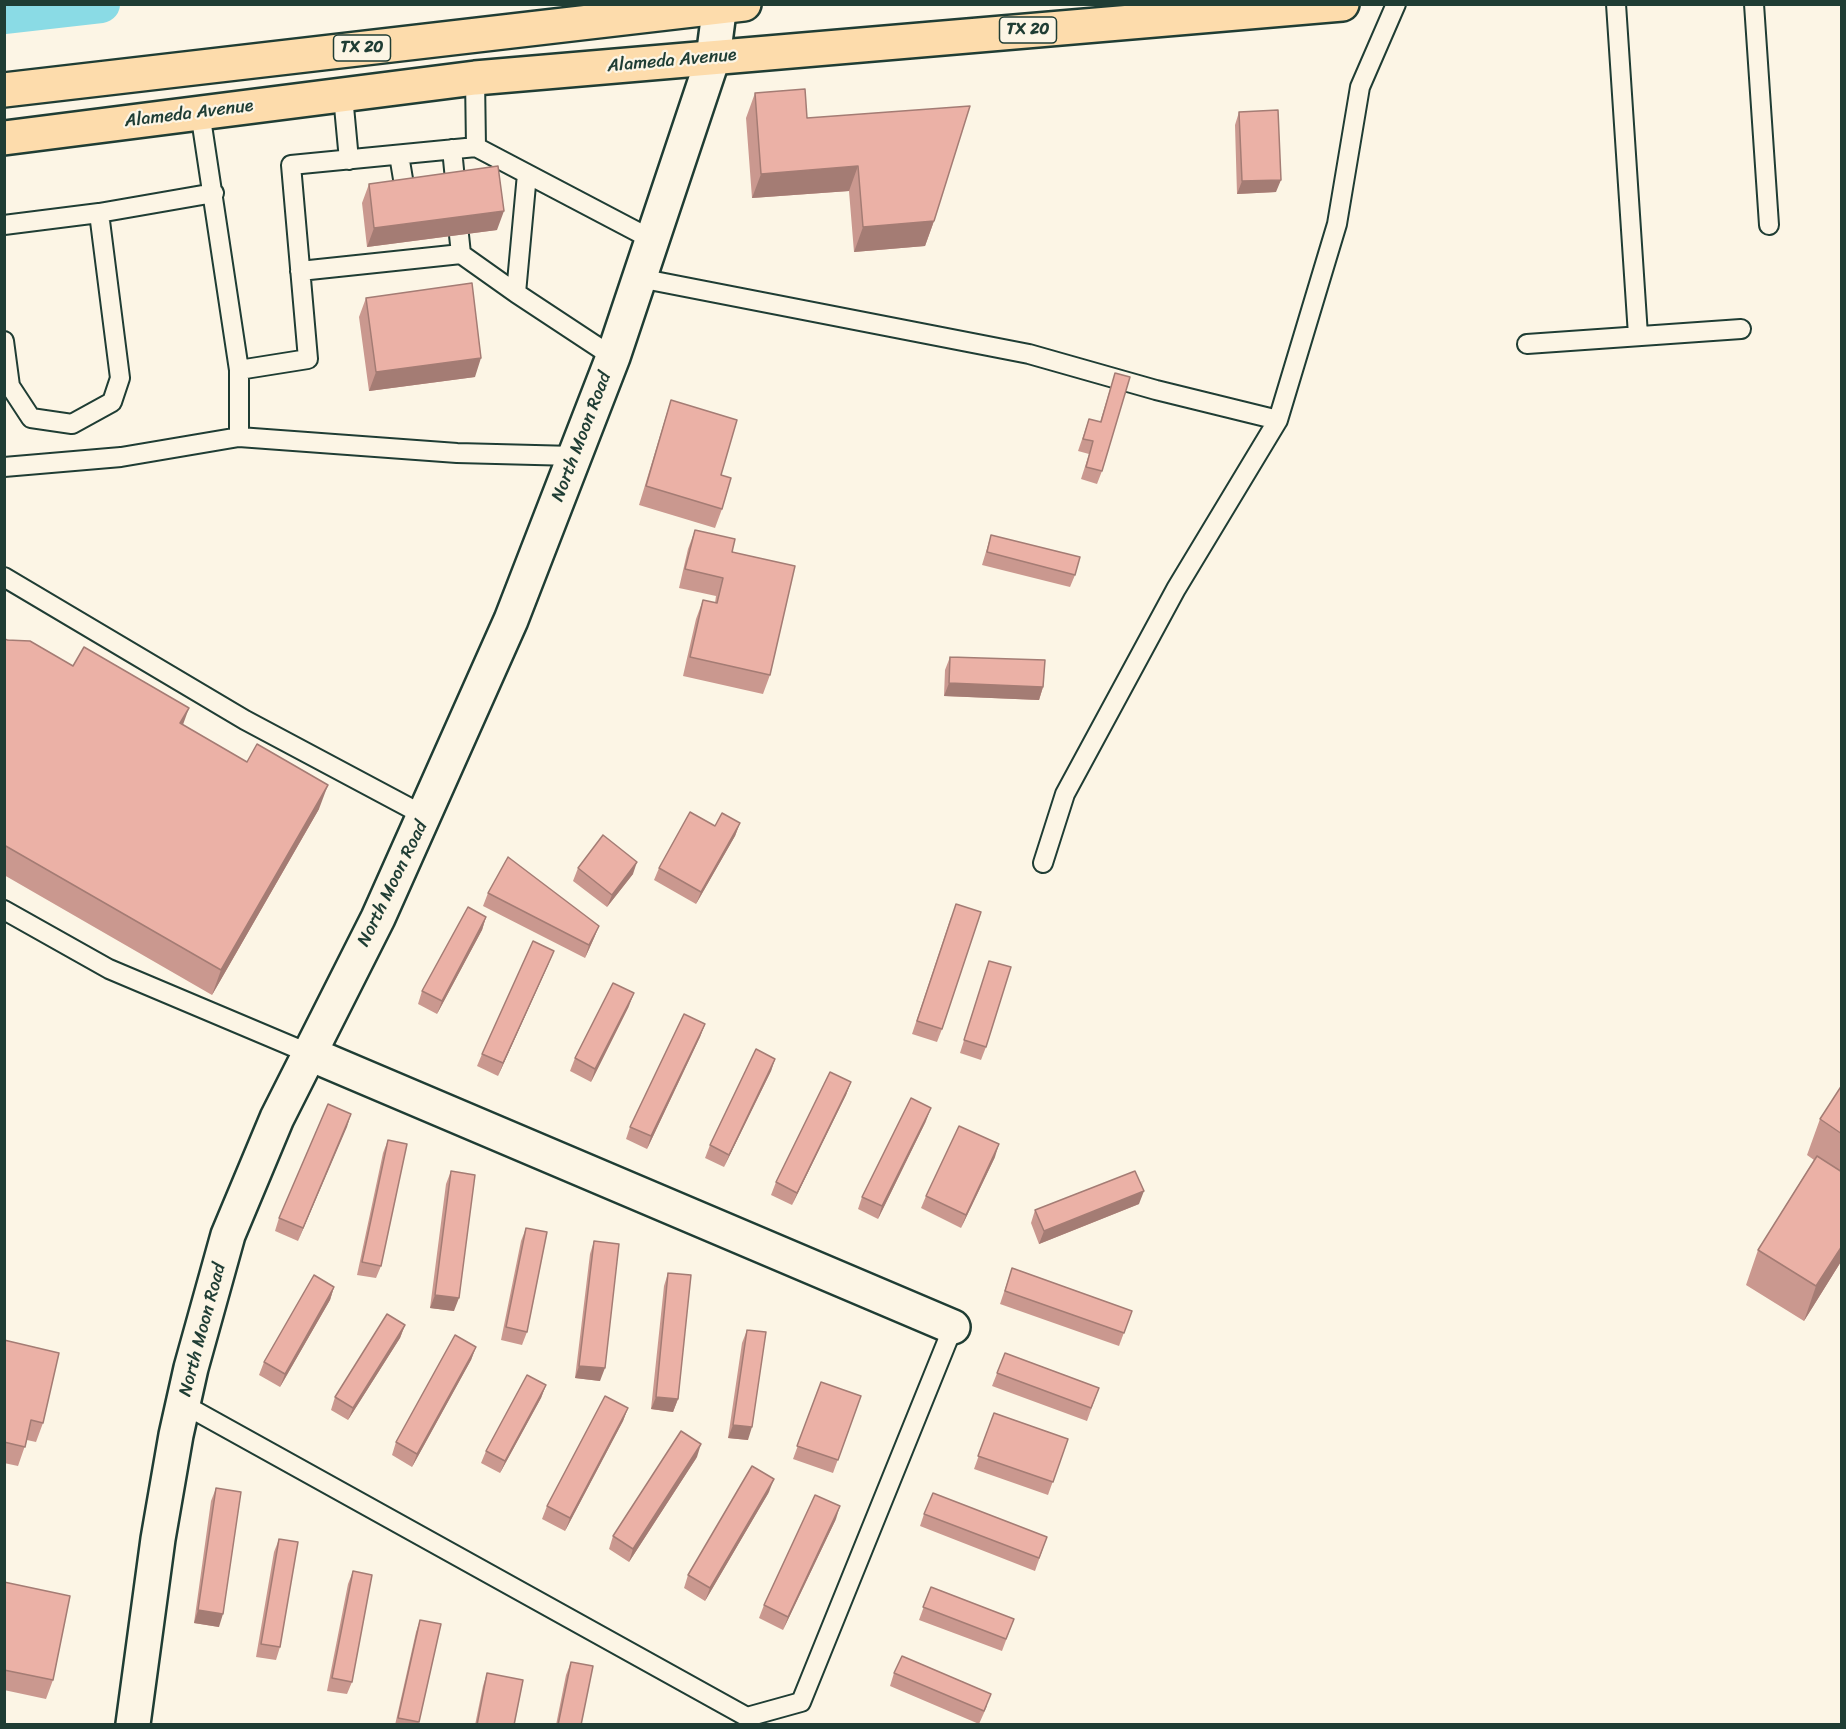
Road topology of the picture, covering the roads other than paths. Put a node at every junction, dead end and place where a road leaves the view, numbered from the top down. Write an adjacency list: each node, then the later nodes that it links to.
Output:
1 (1342, 4): 6 (main road, Alameda Avenue / TX 20)
2 (1396, 4): 35 (lane)
3 (1616, 4): 30 (lane)
4 (1754, 4): 22 (lane)
5 (728, 5): 6 (street, North Moon Road); 8 (main road, TX 20)
6 (713, 58): 7 (main road, Alameda Avenue / TX 20); 24 (street, North Moon Road)
7 (475, 78): 9 (main road, Alameda Avenue / TX 20); 12 (lane)
8 (4, 90)
9 (343, 96): 10 (main road, Alameda Avenue / TX 20); 15 (lane)
10 (200, 112): 11 (main road, Alameda Avenue / TX 20); 18 (lane)
11 (4, 138)
12 (476, 147): 13 (lane); 16 (lane)
13 (452, 149): 14 (lane); 17 (lane)
14 (399, 155): 15 (lane); 19 (lane)
15 (349, 160): 26 (lane)
16 (527, 174): 24 (lane); 28 (lane)
17 (456, 190)
18 (214, 193): 20 (lane); 34 (lane)
19 (406, 197)
20 (99, 213): 21 (lane); 31 (lane)
21 (4, 225)
22 (1769, 225)
23 (459, 235): 25 (lane)
24 (651, 239): 27 (street, North Moon Road)
25 (461, 254): 26 (lane); 28 (lane)
26 (300, 271): 34 (lane)
27 (639, 278): 33 (street, North Moon Road); 35 (lane)
28 (516, 292): 33 (lane)
29 (1741, 328): 30 (lane)
30 (1638, 335): 32 (lane)
31 (4, 341)
32 (1527, 344)
33 (613, 357): 37 (street, North Moon Road)
34 (239, 369): 36 (lane)
35 (1278, 420): 41 (lane)
36 (239, 437): 37 (lane); 38 (lane)
37 (574, 456): 40 (street, North Moon Road)
38 (4, 467)
39 (4, 577): 40 (lane)
40 (425, 816): 43 (street, North Moon Road)
41 (1043, 863)
42 (4, 910): 43 (lane)
43 (308, 1053): 44 (street); 45 (street, North Moon Road)
44 (953, 1327): 45 (lane)
45 (183, 1404): 46 (street, North Moon Road)
46 (133, 1725)

